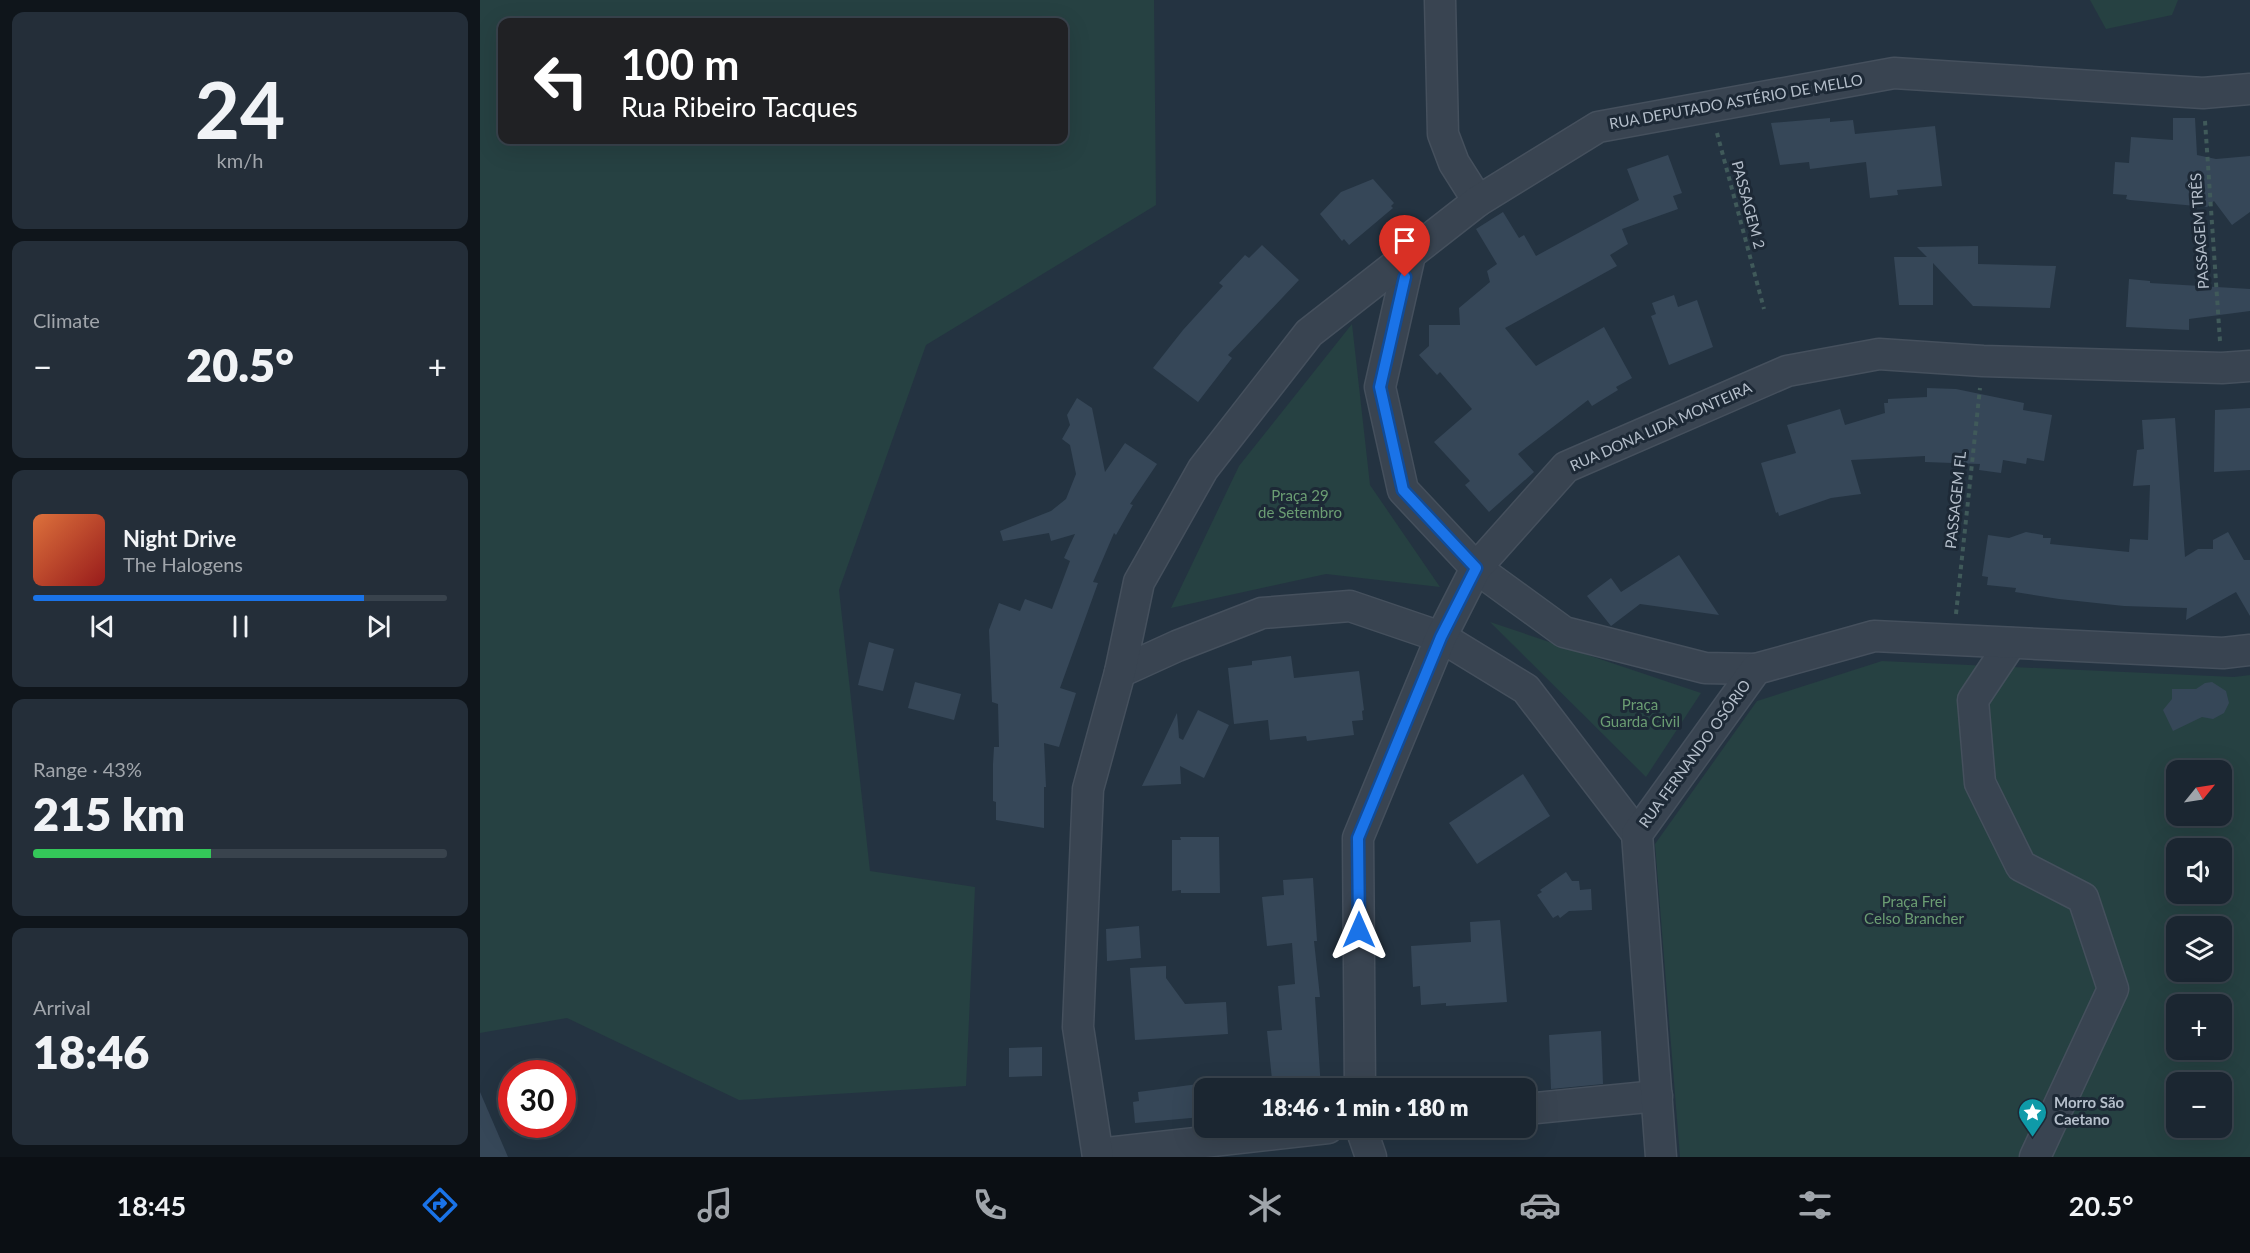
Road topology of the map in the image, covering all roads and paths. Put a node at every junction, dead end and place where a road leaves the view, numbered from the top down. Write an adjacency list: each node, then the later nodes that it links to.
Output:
1 (1440, 0): 5 (street)
2 (2250, 89): 3 (street, RUA DEPUTADO ASTÉRIO DE MELLO)
3 (2203, 93): 4 (street, RUA DEPUTADO ASTÉRIO DE MELLO); 9 (path, PASSAGEM TRÊS)
4 (1709, 107): 5 (street, RUA DEPUTADO ASTÉRIO DE MELLO); 7 (path, PASSAGEM 2)
5 (1478, 201): 6 (street, RUA DEPUTADO ASTÉRIO DE MELLO)
6 (1410, 255): 10 (street); 16 (street, RUA DEPUTADO ASTÉRIO DE MELLO)
7 (1764, 309)
8 (1983, 361): 9 (street, RUA DONA LIDA MONTEIRA); 10 (street, RUA DONA LIDA MONTEIRA); 12 (path, PASSAGEM FL)
9 (2236, 367)
10 (1476, 568): 11 (street, RUA DONA LIDA MONTEIRA); 15 (street)
11 (1441, 637): 16 (street); 17 (street); 18 (street, RUA DONA LIDA MONTEIRA)
12 (1953, 641): 13 (street, RUA FERNANDO OSÓRIO); 15 (street, RUA FERNANDO OSÓRIO)
13 (2011, 643): 14 (street, RUA FERNANDO OSÓRIO); 26 (street)
14 (2250, 650)
15 (1756, 669): 17 (street, RUA FERNANDO OSÓRIO)
16 (1120, 672): 23 (street, RUA DEPUTADO ASTÉRIO DE MELLO)
17 (1637, 834): 19 (street, RUA FERNANDO OSÓRIO)
18 (1360, 1078)
19 (1657, 1096): 20 (street); 25 (street, RUA FERNANDO OSÓRIO)
20 (1536, 1108)
21 (1246, 1138): 23 (street)
22 (1364, 1138): 24 (street)
23 (1098, 1156)
24 (1371, 1157)
25 (1661, 1157)
26 (2034, 1157)

